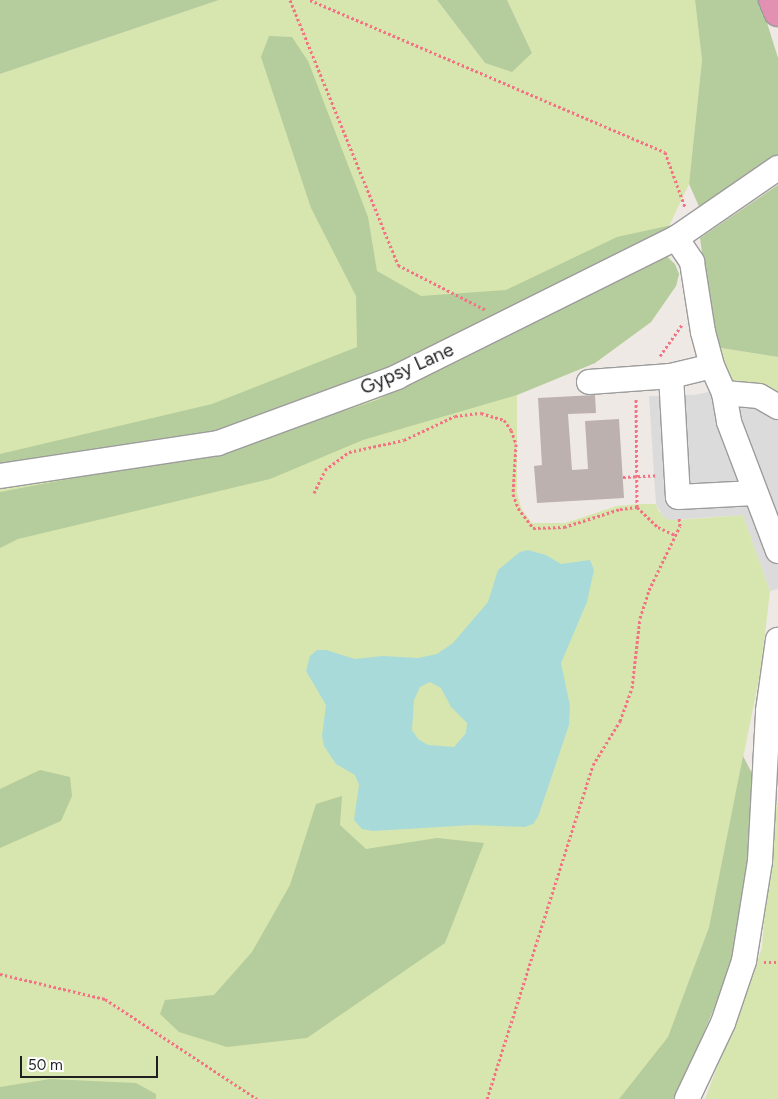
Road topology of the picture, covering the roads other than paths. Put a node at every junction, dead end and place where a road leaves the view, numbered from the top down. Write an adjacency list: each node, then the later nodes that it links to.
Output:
1 (773, 0): 2 (highway)
2 (778, 12)
3 (778, 168): 4 (street, Gypsy Lane)
4 (684, 232): 5 (street); 10 (street, Gypsy Lane)
5 (712, 366): 6 (street); 8 (street)
6 (658, 376): 7 (street); 11 (street)
7 (589, 382)
8 (724, 393): 9 (street); 11 (street)
9 (778, 407)
10 (0, 476)
11 (755, 493): 12 (street)
12 (778, 551)
13 (778, 640): 14 (street)
14 (687, 1099)

